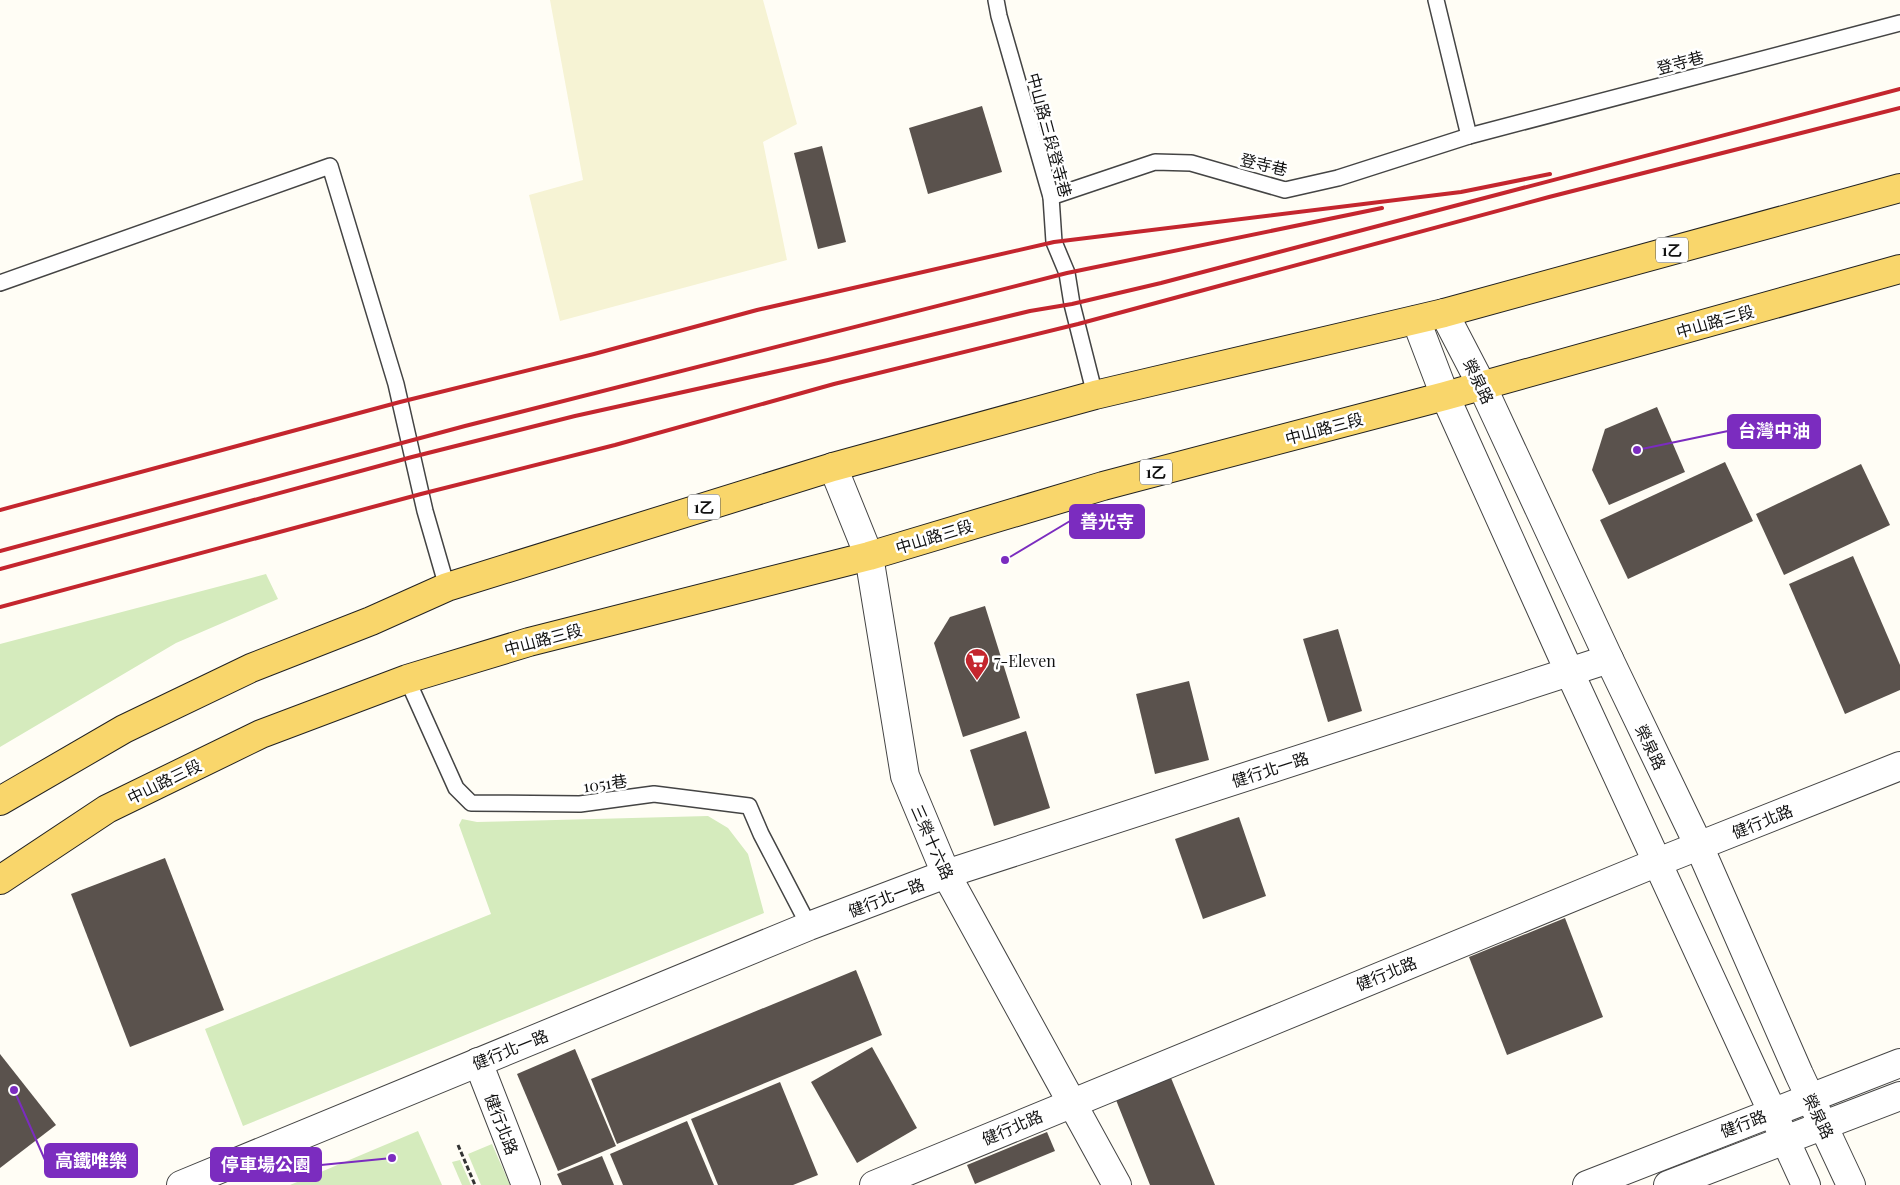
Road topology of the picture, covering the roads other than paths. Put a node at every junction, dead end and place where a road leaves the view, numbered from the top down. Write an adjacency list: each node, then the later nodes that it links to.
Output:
1 (996, 0): 6 (lane, 中山路三段登寺巷)
2 (1436, 0): 4 (lane)
3 (1900, 22): 4 (lane, 登寺巷)
4 (1469, 136): 6 (lane, 登寺巷)
5 (1900, 188): 9 (main road, 1乙)
6 (1051, 196): 12 (lane, 中山路三段登寺巷)
7 (1900, 269): 11 (main road, 中山路三段 / 1乙)
8 (0, 283): 16 (lane)
9 (1444, 313): 10 (main road, 1乙); 11 (street, 榮泉路)
10 (1416, 320): 12 (main road, 1乙); 13 (street)
11 (1482, 386): 13 (main road, 中山路三段 / 1乙); 17 (street, 榮泉路)
12 (1095, 395): 14 (main road, 1乙)
13 (1445, 396): 15 (main road, 中山路三段 / 1乙); 18 (street)
14 (834, 467): 15 (street, 三榮十六路); 16 (main road, 1乙)
15 (869, 556): 19 (main road, 中山路三段 / 1乙); 24 (street, 三榮十六路)
16 (447, 586): 21 (main road, 1乙)
17 (1609, 659): 18 (street, 健行北一路); 22 (street, 榮泉路)
18 (1569, 671): 23 (street); 24 (street, 健行北一路)
19 (407, 679): 25 (main road, 中山路三段 / 1乙); 26 (lane, 1051巷)
20 (1900, 766): 22 (street, 健行北路)
21 (0, 801)
22 (1699, 846): 23 (street, 健行北路); 30 (street, 榮泉路)
23 (1658, 862): 31 (street, 健行北路); 32 (street)
24 (946, 874): 26 (street, 健行北一路); 31 (street, 三榮十六路)
25 (0, 880)
26 (809, 926): 27 (street, 健行北一路)
27 (478, 1062): 35 (street, 健行北一路); 36 (street, 健行北路)
28 (1900, 1063): 30 (street, 健行路)
29 (1900, 1096): 33 (street, 健行路)
30 (1810, 1097): 32 (street, 健行路); 33 (street, 榮泉路)
31 (1071, 1102): 37 (street, 健行北路); 38 (street, 三榮十六路)
32 (1773, 1112): 34 (street); 39 (street, 健行路)
33 (1824, 1125): 34 (street, 健行路); 42 (street, 榮泉路)
34 (1785, 1139): 40 (street, 健行路); 41 (street)
35 (181, 1185)
36 (526, 1185)
37 (874, 1185)
38 (1117, 1185)
39 (1587, 1185)
40 (1668, 1185)
41 (1806, 1185)
42 (1851, 1185)

